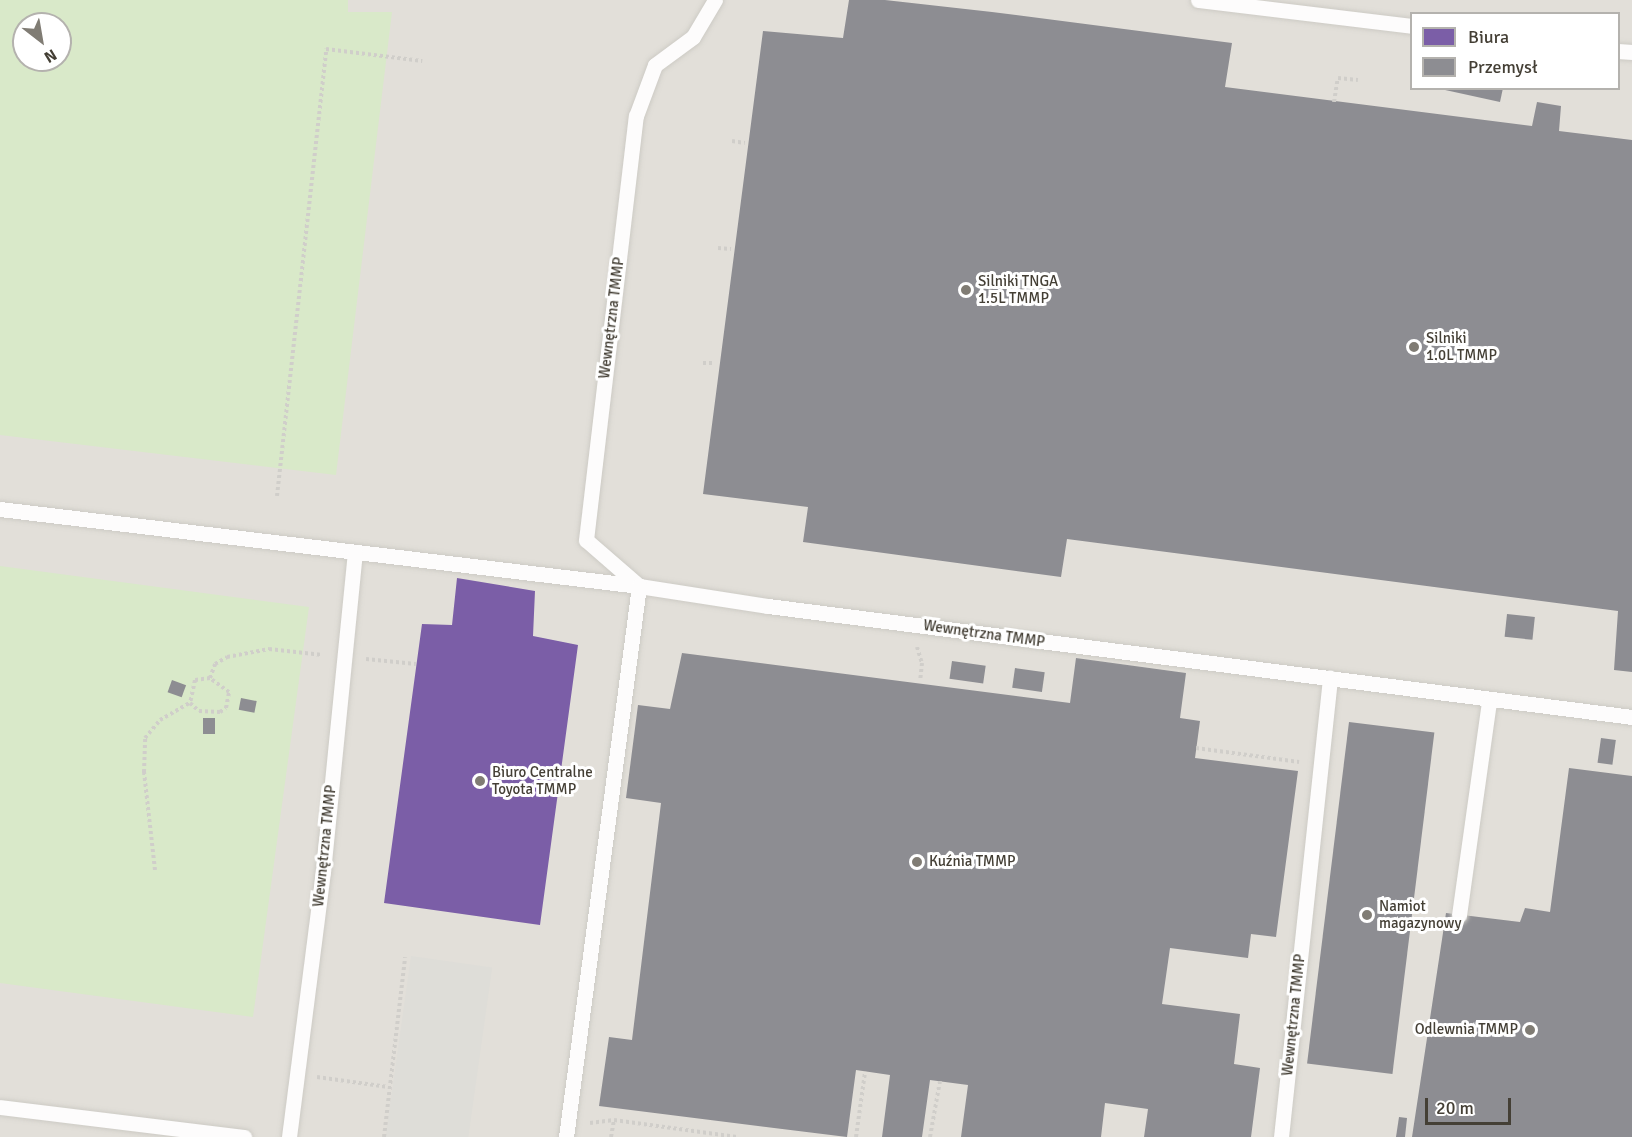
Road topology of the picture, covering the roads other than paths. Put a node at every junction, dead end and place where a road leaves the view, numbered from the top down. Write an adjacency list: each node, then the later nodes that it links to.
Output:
1 (716, 0): 6 (lane, Wewnętrzna TMMP)
2 (1198, 0): 3 (lane)
3 (1410, 26)
4 (0, 509): 5 (lane, Wewnętrzna TMMP)
5 (355, 553): 6 (lane, Wewnętrzna TMMP); 13 (lane, Wewnętrzna TMMP)
6 (639, 586): 7 (lane, Wewnętrzna TMMP); 14 (lane)
7 (1330, 678): 8 (lane, Wewnętrzna TMMP); 15 (lane, Wewnętrzna TMMP)
8 (1489, 701): 9 (lane, Wewnętrzna TMMP); 10 (lane)
9 (1632, 717)
10 (1459, 915)
11 (0, 1107): 12 (lane)
12 (244, 1137)
13 (289, 1137)
14 (566, 1137)
15 (1281, 1137)

